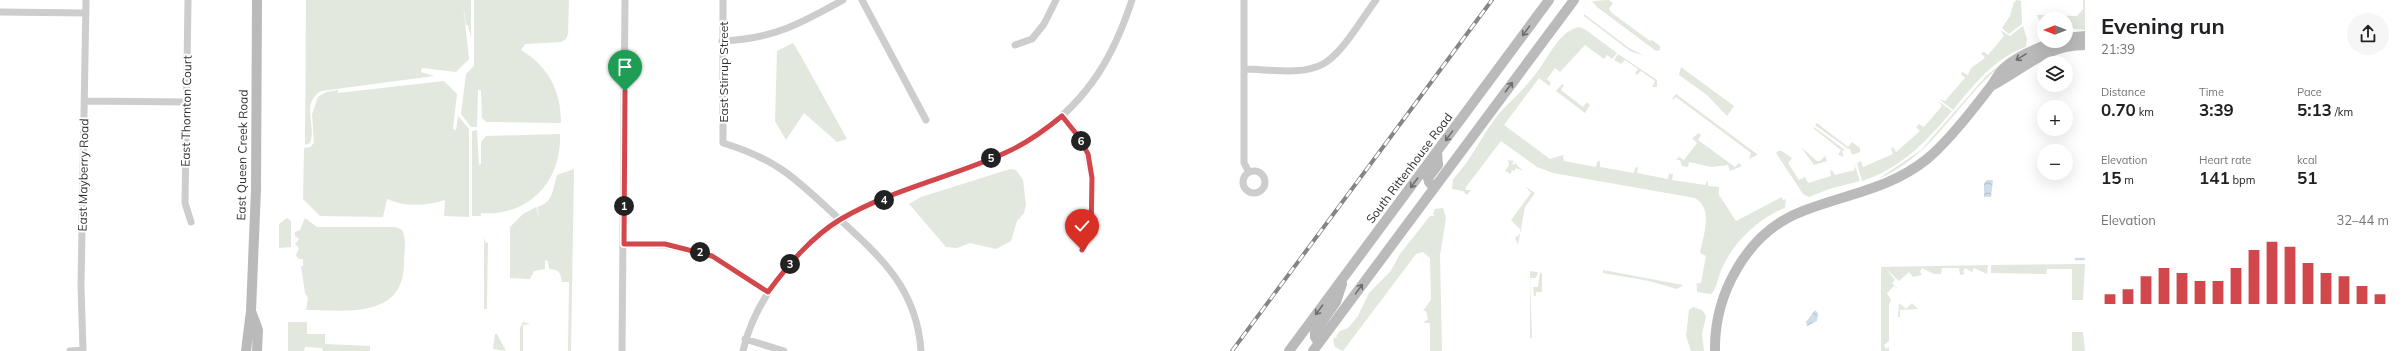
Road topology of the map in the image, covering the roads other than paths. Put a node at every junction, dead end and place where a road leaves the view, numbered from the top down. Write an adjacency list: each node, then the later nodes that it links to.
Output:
1 (86, 0): 15 (street, East Mayberry Road)
2 (188, 0): 25 (street, East Thornton Court)
3 (257, 0): 37 (main road, East Queen Creek Road)
4 (625, 0): 33 (street)
5 (723, 0): 18 (street, East Stirrup Street)
6 (843, 0): 18 (street)
7 (862, 0): 27 (street)
8 (1056, 0): 19 (street)
9 (1132, 0): 26 (street)
10 (1244, 0): 22 (street)
11 (1376, 0): 22 (street)
12 (1549, 0): 28 (main road, South Rittenhouse Road, one-way to 28)
13 (1574, 0): 30 (main road, one-way to 13)
14 (0, 12): 15 (street)
15 (86, 13): 24 (street, East Mayberry Road)
16 (2085, 36): 17 (main road)
17 (2073, 37)
18 (722, 41): 31 (street, East Stirrup Street)
19 (1015, 45)
20 (2085, 45): 23 (main road)
21 (2037, 48): 23 (main road, one-way to 23)
22 (1244, 69): 29 (street)
23 (1992, 86): 49 (main road)
24 (85, 101): 25 (street); 40 (street, East Mayberry Road)
25 (186, 102): 32 (street, East Thornton Court)
26 (1062, 116): 31 (street); 34 (street)
27 (926, 120)
28 (1437, 152): 30 (main road); 35 (main road, South Rittenhouse Road, one-way to 35)
29 (1248, 172)
30 (1434, 188): 39 (main road, one-way to 30)
31 (840, 220): 36 (street); 47 (street)
32 (191, 222)
33 (624, 244): 36 (street); 44 (street)
34 (1082, 250)
35 (1344, 276): 39 (main road); 48 (main road, South Rittenhouse Road, one-way to 48)
36 (768, 292): 38 (street)
37 (251, 311): 42 (main road, East Queen Creek Road); 43 (main road, East Queen Creek Road)
38 (745, 339): 45 (street); 46 (street)
39 (1316, 347)
40 (83, 350): 41 (street)
41 (70, 351)
42 (246, 351)
43 (257, 351)
44 (622, 351)
45 (742, 351)
46 (784, 351)
47 (921, 351)
48 (1289, 351)
49 (1715, 351)

